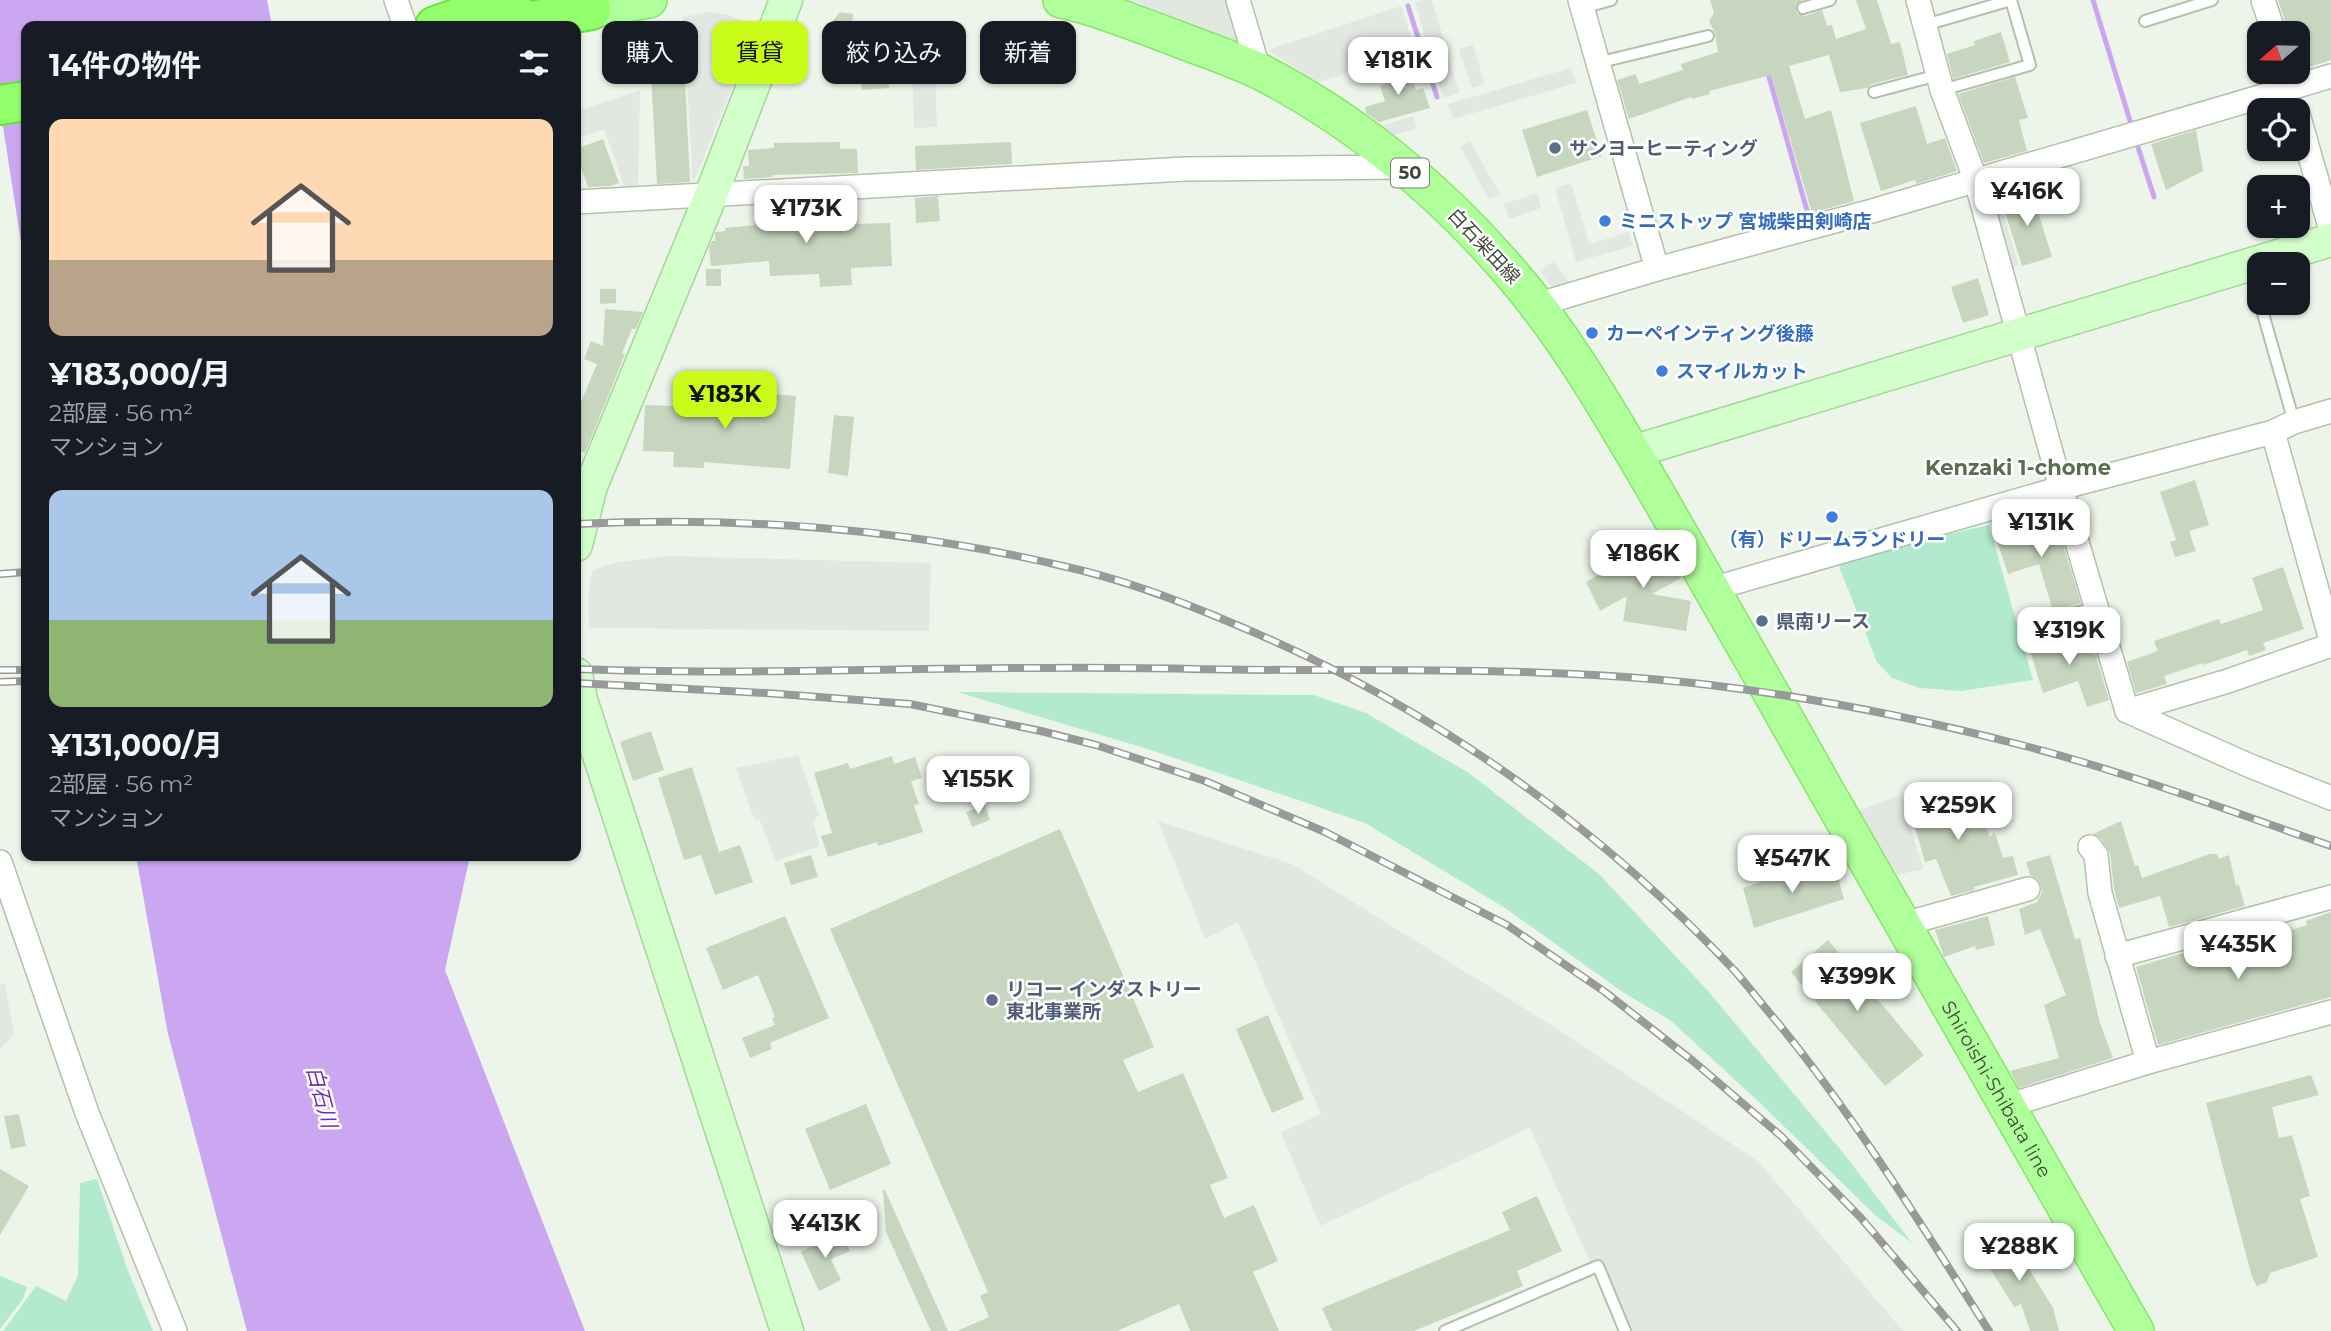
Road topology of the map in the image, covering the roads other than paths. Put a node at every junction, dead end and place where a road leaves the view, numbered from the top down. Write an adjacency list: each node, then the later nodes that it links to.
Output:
1 (396, 0): 16 (street)
2 (511, 0): 17 (highway)
3 (649, 0): 14 (main road)
4 (786, 0): 35 (street)
5 (1061, 0): 24 (main road, 白石柴田線 / 50)
6 (1238, 0): 24 (street)
7 (1611, 0): 13 (lane)
8 (1830, 0): 15 (lane)
9 (1918, 0): 21 (street)
10 (2011, 0): 21 (lane); 27 (lane)
11 (2212, 0): 19 (lane)
12 (2263, 0): 20 (street)
13 (1581, 4): 23 (street)
14 (590, 5): 18 (highway)
15 (1803, 8)
16 (403, 21)
17 (450, 21)
18 (525, 21)
19 (2145, 21)
20 (2270, 21)
21 (1925, 25): 27 (street)
22 (1708, 36): 23 (lane)
23 (1597, 63): 41 (street)
24 (1259, 71): 33 (main road, 白石柴田線 / 50)
25 (2331, 76): 26 (street)
26 (2310, 78)
27 (1940, 83): 29 (lane); 34 (street)
28 (2276, 84): 34 (street)
29 (1874, 92)
30 (21, 102): 31 (highway)
31 (0, 105)
32 (2310, 157): 37 (street)
33 (1403, 167): 35 (street); 42 (main road, 白石柴田線 / 50)
34 (1976, 181): 41 (street); 44 (street)
35 (711, 195): 36 (street); 49 (street)
36 (581, 202)
37 (2331, 230)
38 (2331, 240): 39 (street)
39 (2290, 252)
40 (2247, 265): 44 (street)
41 (1657, 269): 42 (street)
42 (1536, 305): 47 (main road, 白石柴田線 / 50)
43 (2263, 315): 46 (lane)
44 (2018, 334): 47 (street); 48 (street)
45 (2331, 411): 46 (street)
46 (2284, 427): 48 (street); 53 (street)
47 (1632, 452): 50 (main road, 白石柴田線 / 50)
48 (2061, 488): 50 (street); 51 (street)
49 (581, 525)
50 (1712, 589): 61 (main road, Shiroishi-Shibata line / 50)
51 (2097, 607): 52 (lane); 55 (street)
52 (2044, 622)
53 (2331, 643): 55 (street)
54 (581, 699): 67 (street)
55 (2127, 711): 56 (street)
56 (2331, 798)
57 (2090, 847): 62 (street)
58 (1, 869): 66 (street)
59 (2028, 889): 61 (street)
60 (2331, 897): 62 (street)
61 (1901, 925): 65 (main road, Shiroishi-Shibata line / 50)
62 (2117, 956): 64 (street)
63 (2331, 1012): 64 (street)
64 (2148, 1062): 65 (street)
65 (2007, 1106): 70 (main road, Shiroishi-Shibata line / 50)
66 (175, 1331)
67 (787, 1331)
68 (1445, 1331): 69 (lane)
69 (1625, 1331)
70 (2136, 1331)

